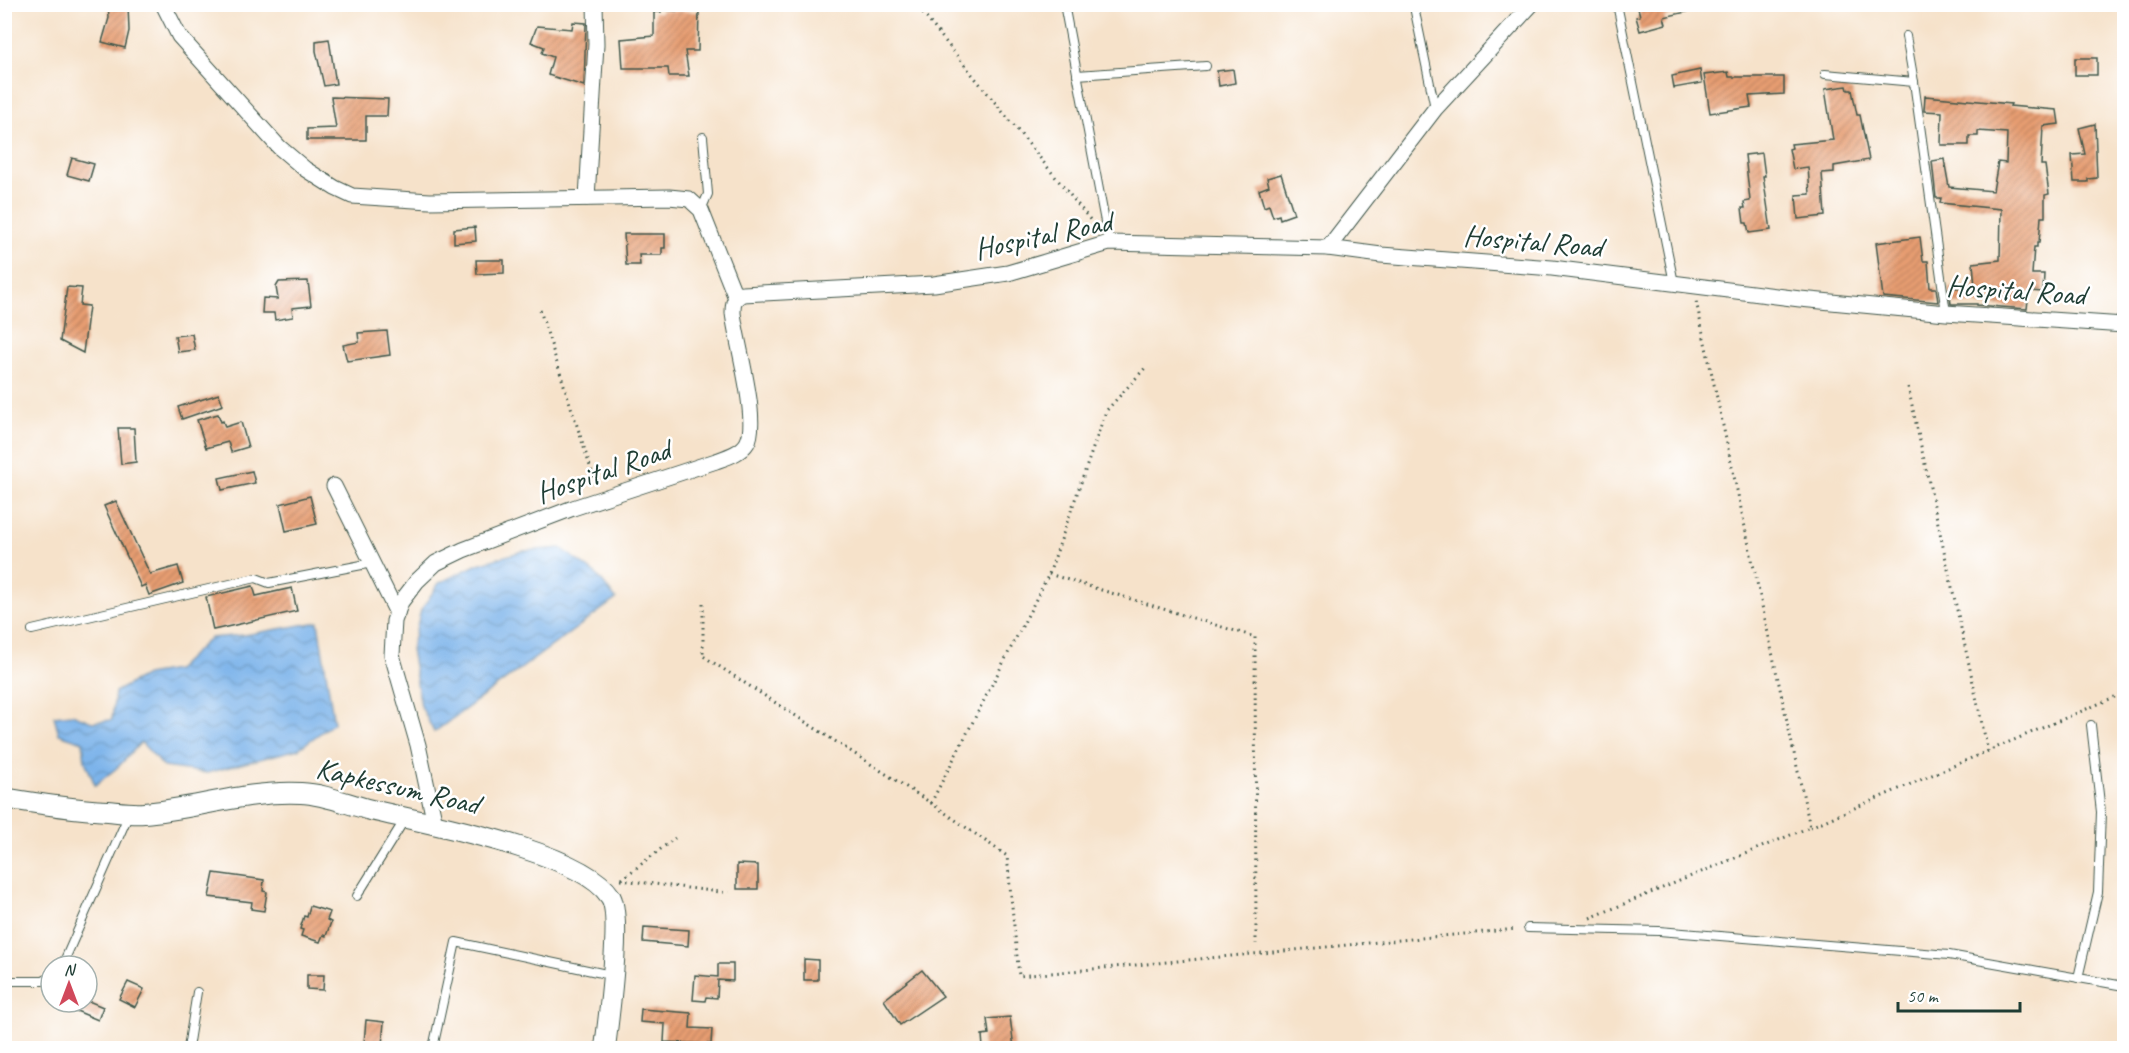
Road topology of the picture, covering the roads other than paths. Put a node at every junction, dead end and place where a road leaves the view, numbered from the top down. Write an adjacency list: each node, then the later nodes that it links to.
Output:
1 (163, 4): 14 (street)
2 (595, 4): 14 (street)
3 (1064, 4): 10 (lane)
4 (1532, 4): 12 (street)
5 (1617, 4): 18 (lane)
6 (1414, 7): 12 (lane)
7 (1906, 36): 11 (lane)
8 (1206, 66): 10 (lane)
9 (1825, 74): 11 (lane)
10 (1077, 75): 16 (lane)
11 (1914, 82): 20 (lane)
12 (1435, 109): 17 (street)
13 (703, 137): 15 (lane)
14 (588, 198): 15 (street)
15 (701, 210): 19 (street)
16 (1109, 243): 17 (street, Hospital Road); 19 (street, Hospital Road)
17 (1328, 248): 18 (street, Hospital Road)
18 (1674, 283): 20 (street, Hospital Road)
19 (736, 298): 24 (street, Hospital Road)
20 (1946, 313): 21 (street, Hospital Road)
21 (2124, 325)
22 (334, 486): 23 (street)
23 (372, 563): 24 (street); 25 (lane)
24 (397, 613): 30 (street, Hospital Road)
25 (32, 630)
26 (2091, 725): 35 (lane)
27 (4, 798): 28 (street, Kapkessum Road)
28 (129, 812): 29 (street, Kapkessum Road); 33 (lane)
29 (406, 818): 30 (street, Kapkessum Road); 31 (lane)
30 (435, 825): 34 (street, Kapkessum Road)
31 (357, 896)
32 (1528, 928): 35 (lane)
33 (67, 954)
34 (612, 975): 41 (lane); 42 (street)
35 (2078, 978): 38 (lane)
36 (4, 981): 37 (lane)
37 (39, 981)
38 (2124, 986)
39 (197, 992): 40 (lane)
40 (188, 1048)
41 (434, 1048)
42 (604, 1048)
43 (844, 1048): 44 (lane)
44 (856, 1048)

